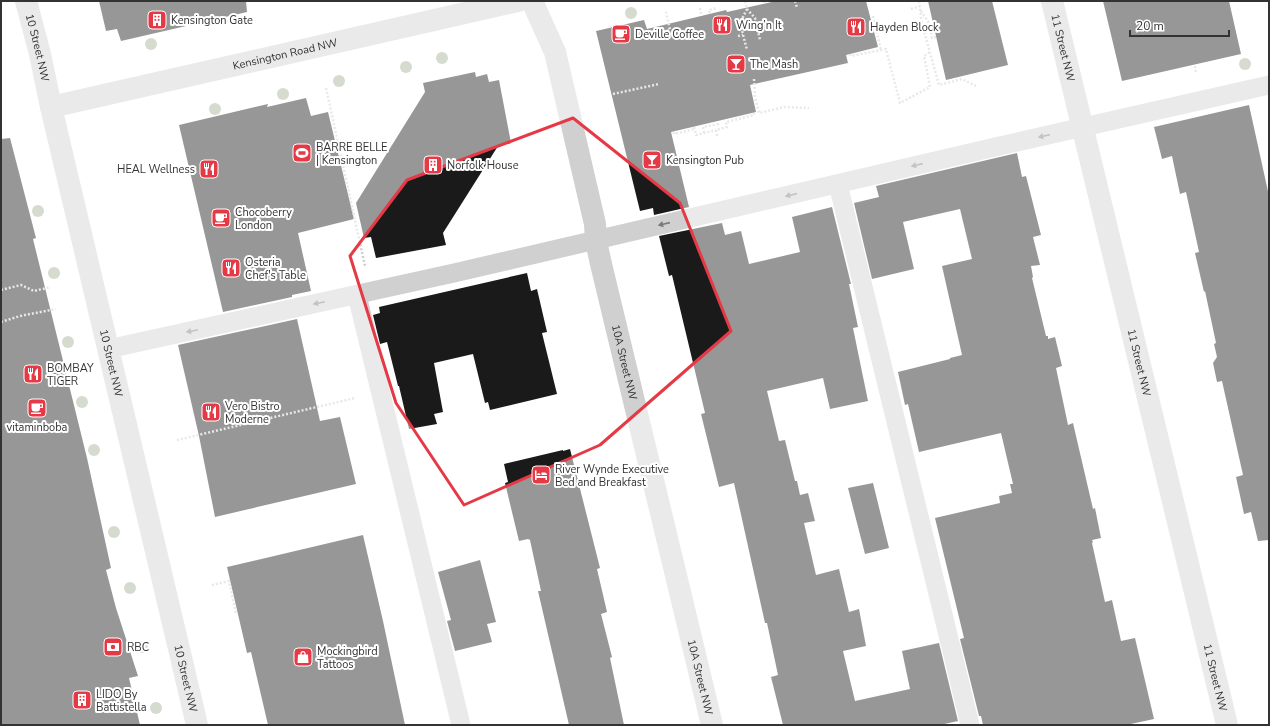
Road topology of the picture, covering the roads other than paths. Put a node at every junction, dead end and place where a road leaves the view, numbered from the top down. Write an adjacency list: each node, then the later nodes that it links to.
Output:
1 (26, 1): 6 (street, 10 Street NW)
2 (518, 1): 6 (street, Kensington Road NW)
3 (532, 1): 9 (street, 10A Street NW)
4 (1052, 1): 7 (street, 11 Street NW)
5 (1269, 85): 7 (lane)
6 (51, 107): 11 (street, 10 Street NW)
7 (1082, 127): 8 (lane, one-way to 8); 16 (street, 11 Street NW)
8 (838, 184): 9 (lane, one-way to 9); 15 (lane)
9 (596, 241): 10 (lane); 14 (street, 10A Street NW)
10 (364, 294): 11 (lane, one-way to 11); 13 (lane)
11 (108, 349): 12 (street, 10 Street NW)
12 (197, 725)
13 (461, 725)
14 (712, 725)
15 (970, 725)
16 (1227, 725)

